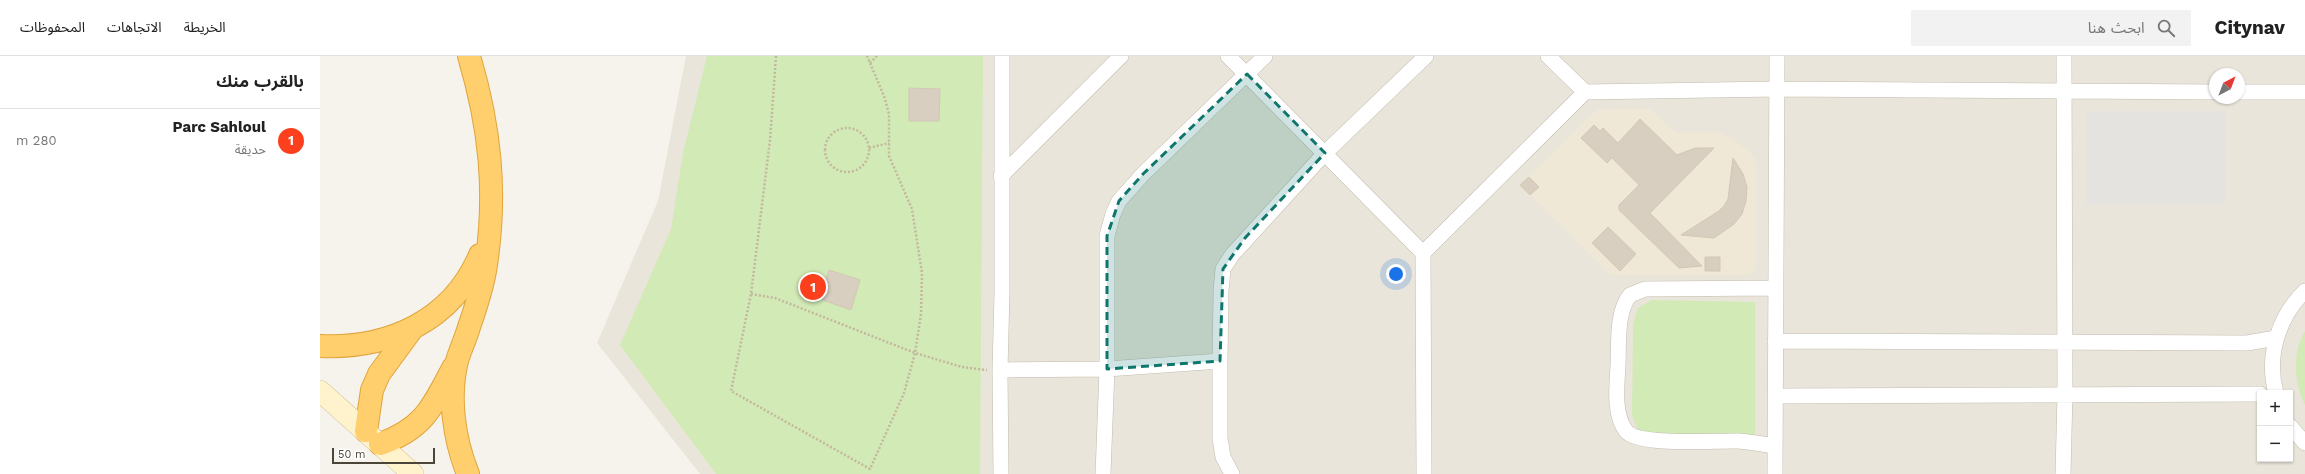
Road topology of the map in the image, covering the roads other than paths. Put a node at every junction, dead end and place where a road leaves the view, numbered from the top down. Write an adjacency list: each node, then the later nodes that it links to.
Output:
1 (469, 56): 19 (highway)
2 (1002, 56): 18 (street)
3 (1121, 56): 18 (street)
4 (1228, 56): 10 (street)
5 (1265, 56): 10 (street)
6 (1426, 56): 17 (street)
7 (1548, 56): 12 (street)
8 (1777, 56): 11 (street)
9 (2064, 56): 13 (street)
10 (1247, 74): 17 (street); 30 (street)
11 (1777, 89): 12 (street); 13 (street); 21 (street)
12 (1584, 92): 20 (street)
13 (2065, 92): 14 (street); 26 (street)
14 (2209, 92)
15 (2245, 92): 16 (street)
16 (2305, 92)
17 (1325, 153): 20 (street); 28 (street)
18 (1001, 176): 31 (street)
19 (490, 230): 23 (highway); 29 (highway)
20 (1423, 253): 46 (street)
21 (1776, 288): 25 (street); 40 (street)
22 (2305, 291): 24 (street)
23 (412, 329): 27 (highway); 38 (highway)
24 (2276, 338): 26 (street); 32 (street)
25 (1775, 341): 26 (street); 36 (street)
26 (2064, 341): 34 (street)
27 (320, 346)
28 (1220, 361): 30 (street); 45 (street)
29 (457, 362): 38 (highway); 42 (highway)
30 (1107, 369): 31 (street); 44 (street)
31 (1000, 370): 43 (street)
32 (2276, 390)
33 (320, 391): 38 (main road)
34 (2065, 394): 35 (street); 36 (street); 48 (street)
35 (2257, 394)
36 (1775, 396): 40 (street)
37 (2293, 429): 39 (street)
38 (373, 437): 41 (main road)
39 (2305, 443)
40 (1775, 446): 47 (street)
41 (413, 474)
42 (468, 474)
43 (1001, 474)
44 (1103, 474)
45 (1232, 474)
46 (1424, 474)
47 (1775, 474)
48 (2062, 474)

